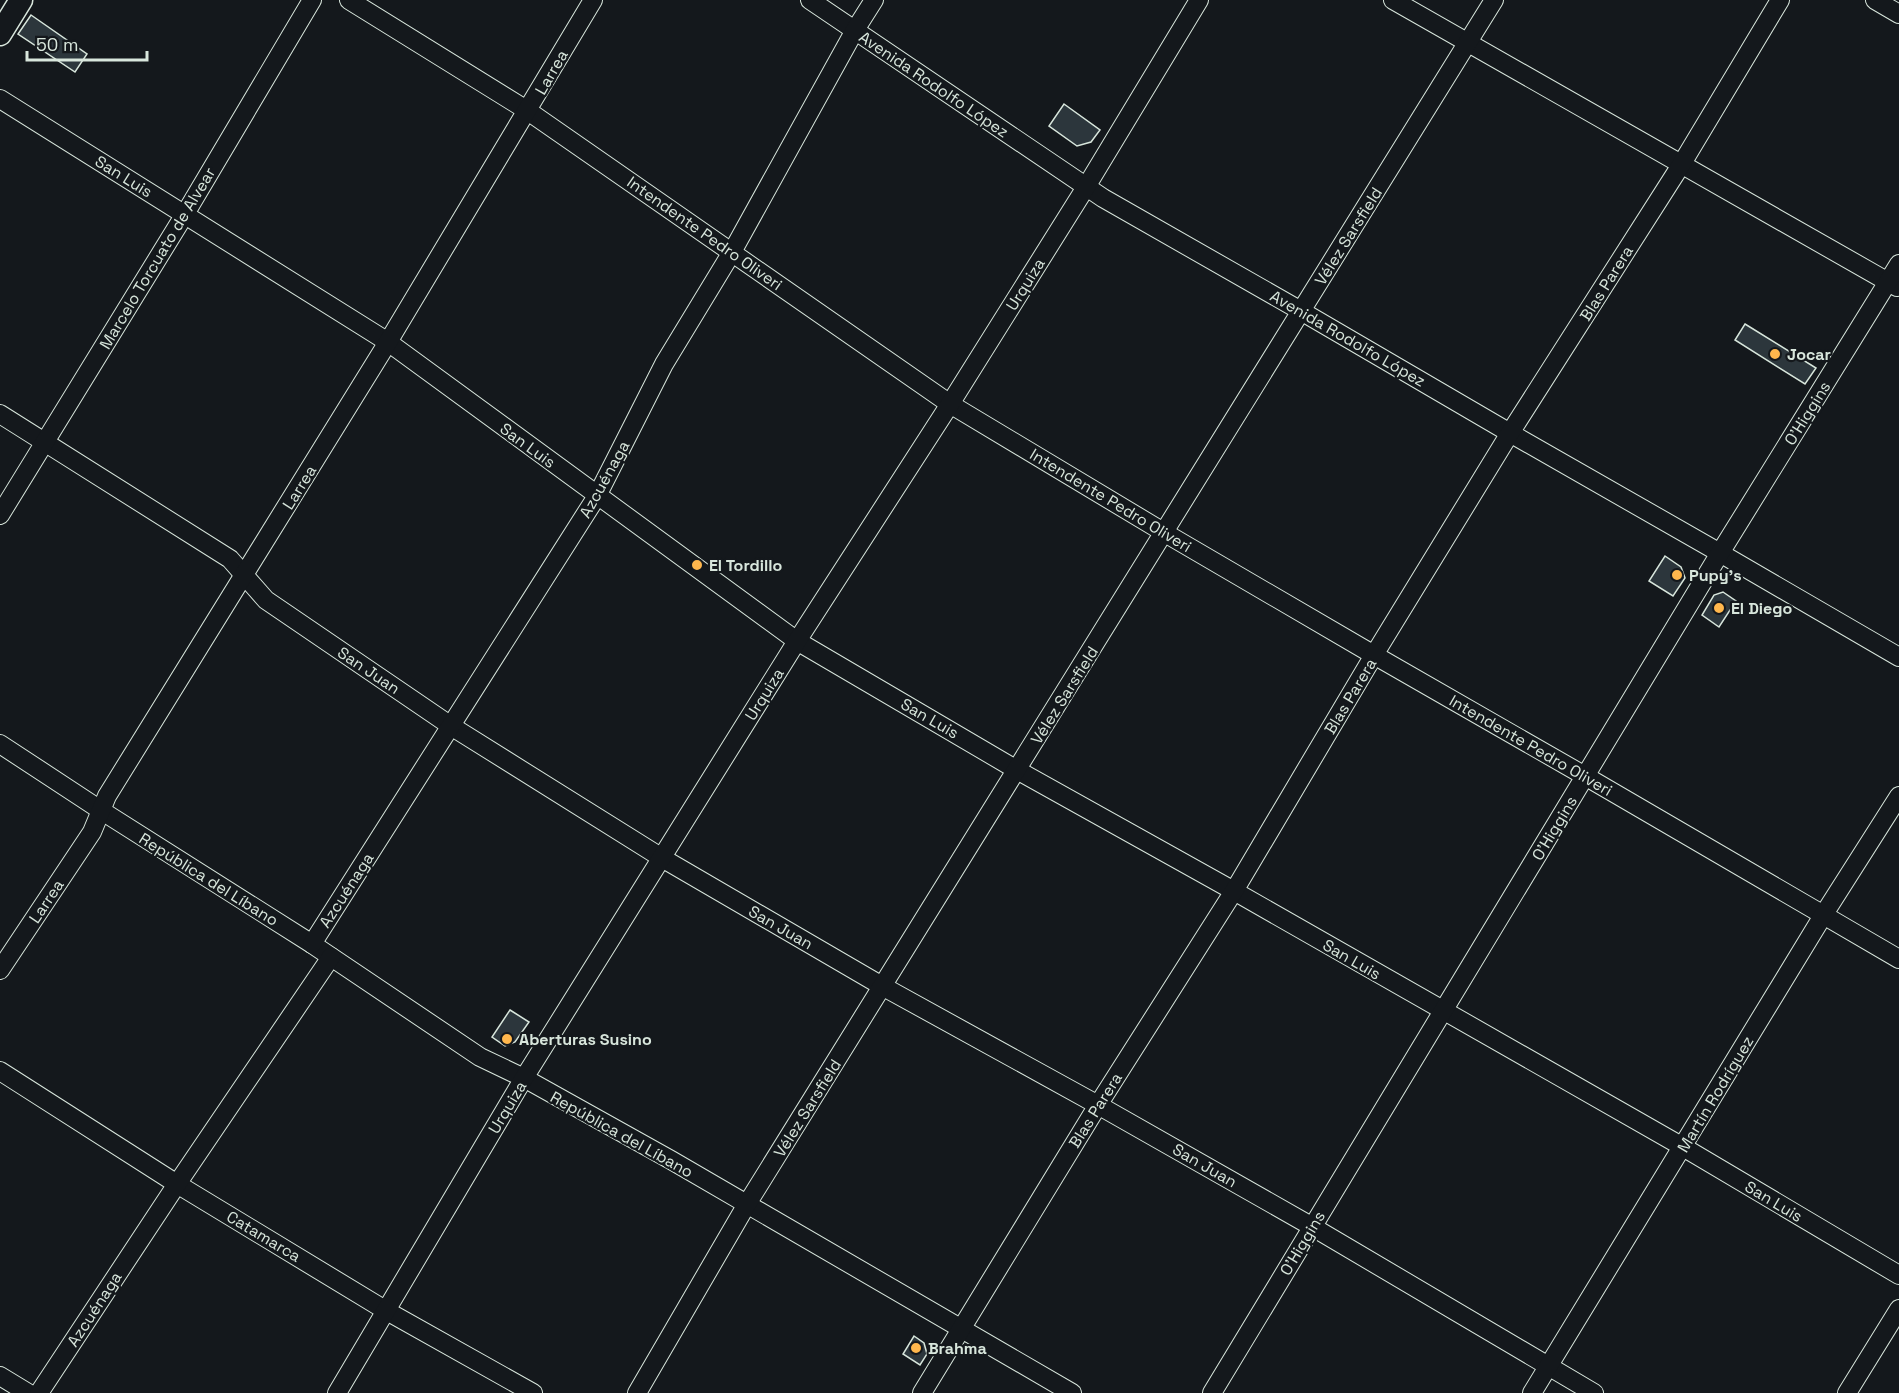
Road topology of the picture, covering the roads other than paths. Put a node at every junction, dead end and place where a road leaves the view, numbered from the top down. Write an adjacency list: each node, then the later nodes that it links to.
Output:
1 (21, 0): 14 (main road)
2 (312, 0): 20 (street, Marcelo Torcuato de Alvear)
3 (349, 0): 17 (street, Intendente Pedro Oliveri)
4 (593, 0): 17 (street, Larrea)
5 (810, 0): 13 (street, Avenida Rodolfo López)
6 (874, 0): 13 (street, Azcuénaga)
7 (1199, 0): 19 (street, Urquiza)
8 (1393, 0): 15 (street)
9 (1494, 0): 15 (street, Vélez Sarsfield)
10 (1780, 0): 18 (street, Blas Parera)
11 (1875, 0): 12 (street)
12 (1899, 14)
13 (855, 30): 19 (street, Avenida Rodolfo López); 21 (street, Azcuénaga)
14 (0, 34)
15 (1467, 43): 18 (street); 24 (street, Vélez Sarsfield)
16 (0, 99): 20 (street, San Luis)
17 (528, 111): 21 (street, Intendente Pedro Oliveri); 25 (street, Larrea)
18 (1681, 165): 23 (street); 28 (street, Blas Parera)
19 (1086, 187): 24 (street, Avenida Rodolfo López); 26 (street, Urquiza)
20 (185, 214): 25 (street, San Luis); 29 (street, Marcelo Torcuato de Alvear)
21 (732, 252): 26 (street, Intendente Pedro Oliveri); 30 (street, Azcuénaga)
22 (1899, 264): 23 (street, O'Higgins)
23 (1894, 285): 33 (street, O'Higgins)
24 (1301, 310): 28 (street, Avenida Rodolfo López); 32 (street, Vélez Sarsfield)
25 (388, 342): 30 (street, San Luis); 34 (street, Larrea)
26 (950, 404): 32 (street, Intendente Pedro Oliveri); 35 (street, Urquiza)
27 (0, 414): 29 (street, San Juan)
28 (1510, 433): 33 (street, Avenida Rodolfo López); 36 (street, Blas Parera)
29 (45, 443): 31 (street, Marcelo Torcuato de Alvear); 34 (street, San Juan)
30 (597, 496): 35 (street, San Luis); 38 (street, Azcuénaga)
31 (0, 515)
32 (1165, 533): 36 (street, Intendente Pedro Oliveri); 40 (street, Vélez Sarsfield)
33 (1720, 553): 37 (street, Avenida Rodolfo López); 41 (street, O'Higgins)
34 (245, 575): 38 (street, San Juan); 43 (street, Larrea)
35 (797, 641): 40 (street, San Luis); 44 (street, Urquiza)
36 (1374, 655): 41 (street, Intendente Pedro Oliveri); 45 (street, Blas Parera)
37 (1899, 657)
38 (451, 726): 44 (street, San Juan); 47 (street, Azcuénaga)
39 (0, 744): 43 (street, República del Líbano)
40 (1017, 770): 45 (street, San Luis); 51 (street, Vélez Sarsfield)
41 (1585, 776): 46 (street, Intendente Pedro Oliveri); 52 (street, O'Higgins)
42 (1899, 796): 46 (street, Martín Rodríguez)
43 (102, 811): 47 (street, República del Líbano); 50 (street, Larrea)
44 (662, 858): 51 (street, San Juan); 54 (street, Urquiza)
45 (1234, 891): 52 (street, San Luis); 55 (street, Blas Parera)
46 (1824, 914): 49 (street, Intendente Pedro Oliveri); 56 (street, Martín Rodríguez)
47 (312, 944): 48 (street, República del Líbano)
48 (331, 957): 54 (street, República del Líbano); 57 (street, Azcuénaga)
49 (1899, 959)
50 (0, 970)
51 (882, 986): 55 (street, San Juan); 58 (street, Vélez Sarsfield)
52 (1443, 1011): 56 (street, San Luis); 59 (street, O'Higgins)
53 (0, 1071): 57 (street, Catamarca)
54 (525, 1078): 58 (street, República del Líbano); 62 (street, Urquiza)
55 (1098, 1105): 59 (street, San Juan); 63 (street, Blas Parera)
56 (1683, 1146): 60 (street, San Luis); 64 (street, Martín Rodríguez)
57 (177, 1184): 62 (street, Catamarca); 67 (street, Azcuénaga)
58 (747, 1204): 63 (street, República del Líbano); 70 (street, Vélez Sarsfield)
59 (1311, 1226): 64 (street, San Juan); 73 (street, O'Higgins)
60 (1899, 1275)
61 (1899, 1309): 76 (street)
62 (385, 1310): 68 (street, Urquiza); 69 (street, Catamarca)
63 (960, 1329): 71 (street, Blas Parera); 72 (street, República del Líbano)
64 (1549, 1367): 74 (street, Martín Rodríguez); 75 (street, San Juan)
65 (0, 1376): 66 (street)
66 (28, 1393)
67 (39, 1393)
68 (337, 1393)
69 (533, 1393)
70 (637, 1393)
71 (922, 1393)
72 (1072, 1393)
73 (1212, 1393)
74 (1532, 1393)
75 (1594, 1393)
76 (1847, 1393)

